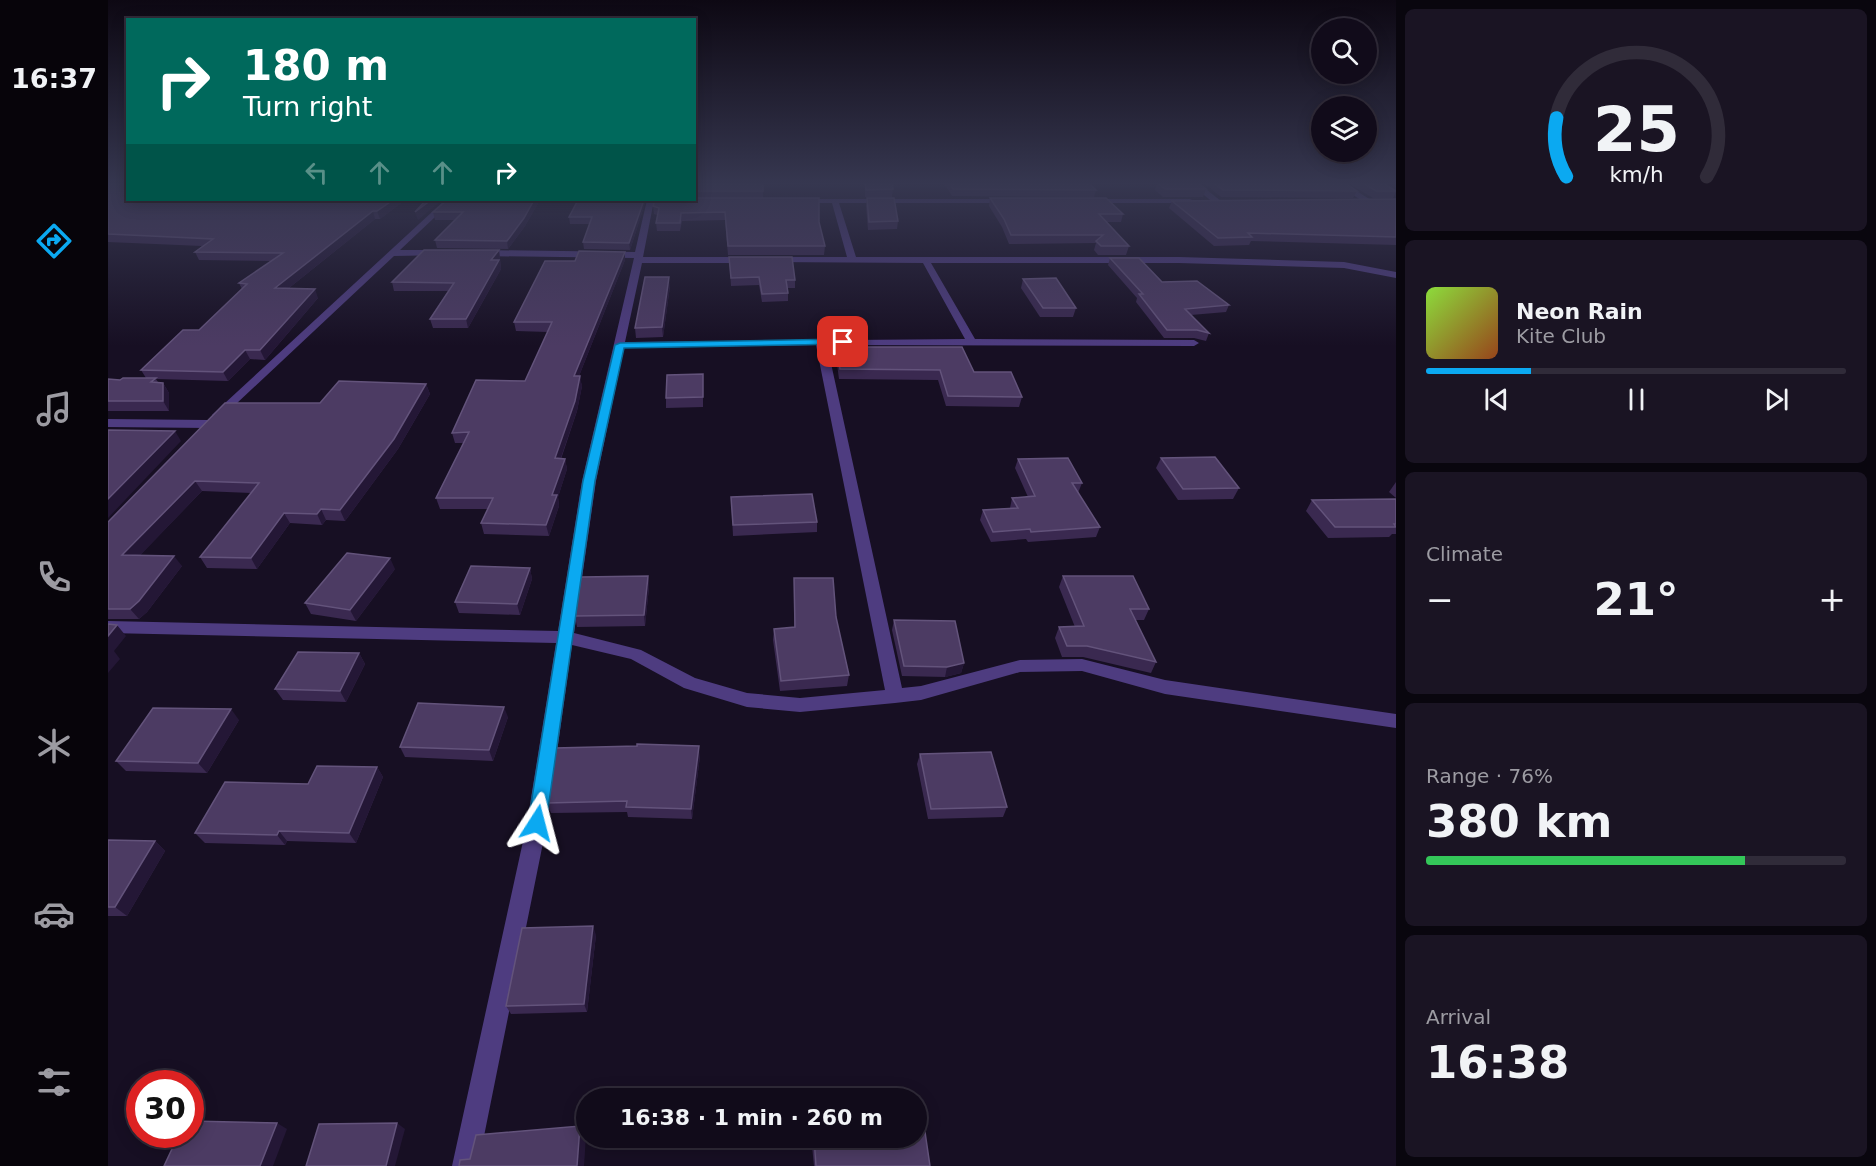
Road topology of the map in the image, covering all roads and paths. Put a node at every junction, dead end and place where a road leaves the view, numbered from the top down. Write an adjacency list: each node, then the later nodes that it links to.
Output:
1 (410, 237): 4 (street)
2 (645, 237): 7 (street)
3 (845, 237): 10 (street)
4 (394, 253): 5 (street); 17 (street)
5 (453, 253)
6 (476, 254): 7 (street)
7 (640, 257): 8 (street); 16 (street)
8 (758, 260)
9 (769, 260): 10 (street)
10 (852, 260): 11 (street)
11 (926, 261): 12 (street); 14 (street)
12 (1396, 275)
13 (821, 342): 14 (street); 16 (street); 20 (street)
14 (972, 343): 15 (street)
15 (1194, 343)
16 (620, 345): 19 (street)
17 (108, 423)
18 (108, 627): 19 (street)
19 (565, 637): 20 (street); 22 (street)
20 (895, 696): 21 (street)
21 (1396, 721)
22 (465, 1166)

